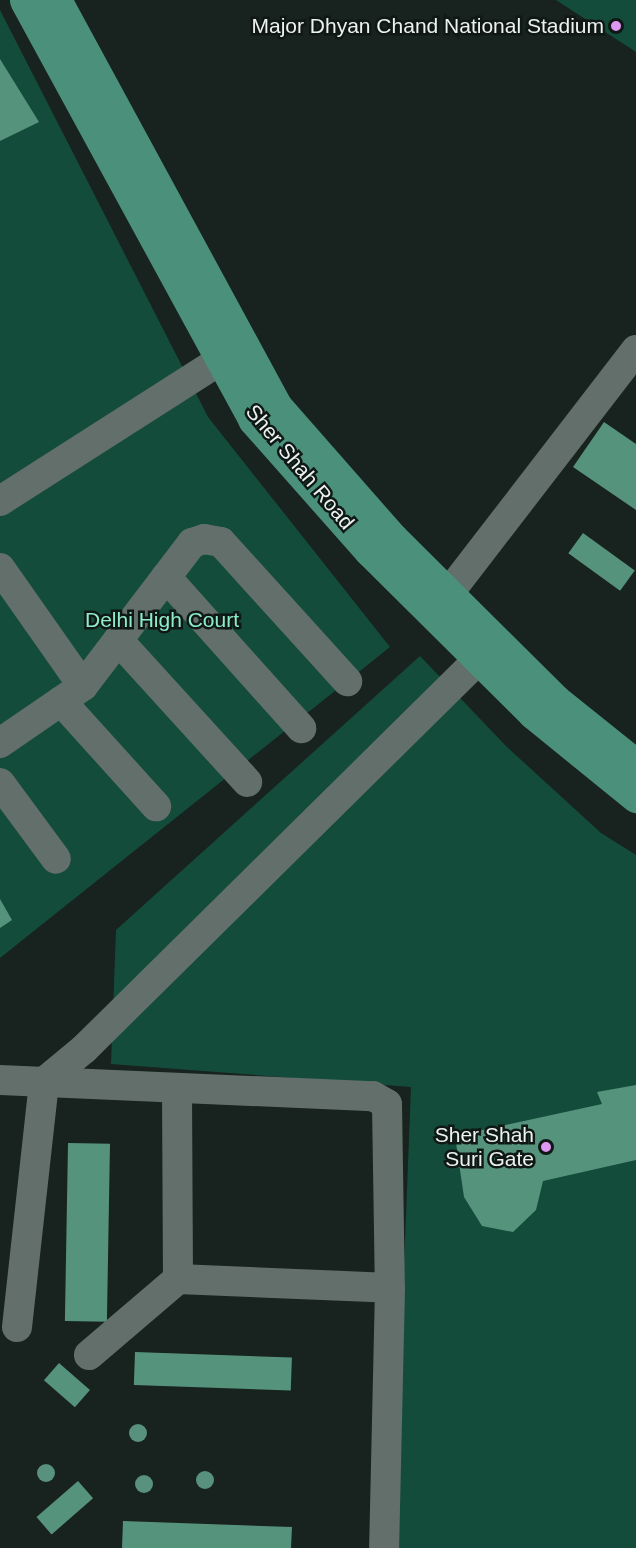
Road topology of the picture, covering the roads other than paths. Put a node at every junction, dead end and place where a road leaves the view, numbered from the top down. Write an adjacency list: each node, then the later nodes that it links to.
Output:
1 (27, 0): 4 (main road, Sher Shah Road)
2 (55, 0): 8 (main road, Sher Shah Road)
3 (636, 350): 8 (street)
4 (222, 359): 5 (street); 10 (main road, Sher Shah Road)
5 (0, 501)
6 (0, 568): 12 (street)
7 (166, 577): 9 (street); 11 (street); 13 (street)
8 (447, 594): 15 (main road, Sher Shah Road)
9 (118, 640): 12 (street); 16 (street)
10 (478, 658): 18 (main road, Sher Shah Road); 22 (street)
11 (347, 681)
12 (72, 694): 14 (street); 19 (street)
13 (301, 728)
14 (0, 743)
15 (636, 766)
16 (247, 782)
17 (0, 783): 20 (street)
18 (636, 796)
19 (156, 806)
20 (56, 859)
21 (0, 1080): 22 (street)
22 (44, 1082): 23 (street); 26 (street)
23 (177, 1090): 24 (street); 25 (street)
24 (177, 1279): 25 (street); 27 (street)
25 (390, 1288): 28 (street)
26 (17, 1327)
27 (89, 1355)
28 (384, 1548)

